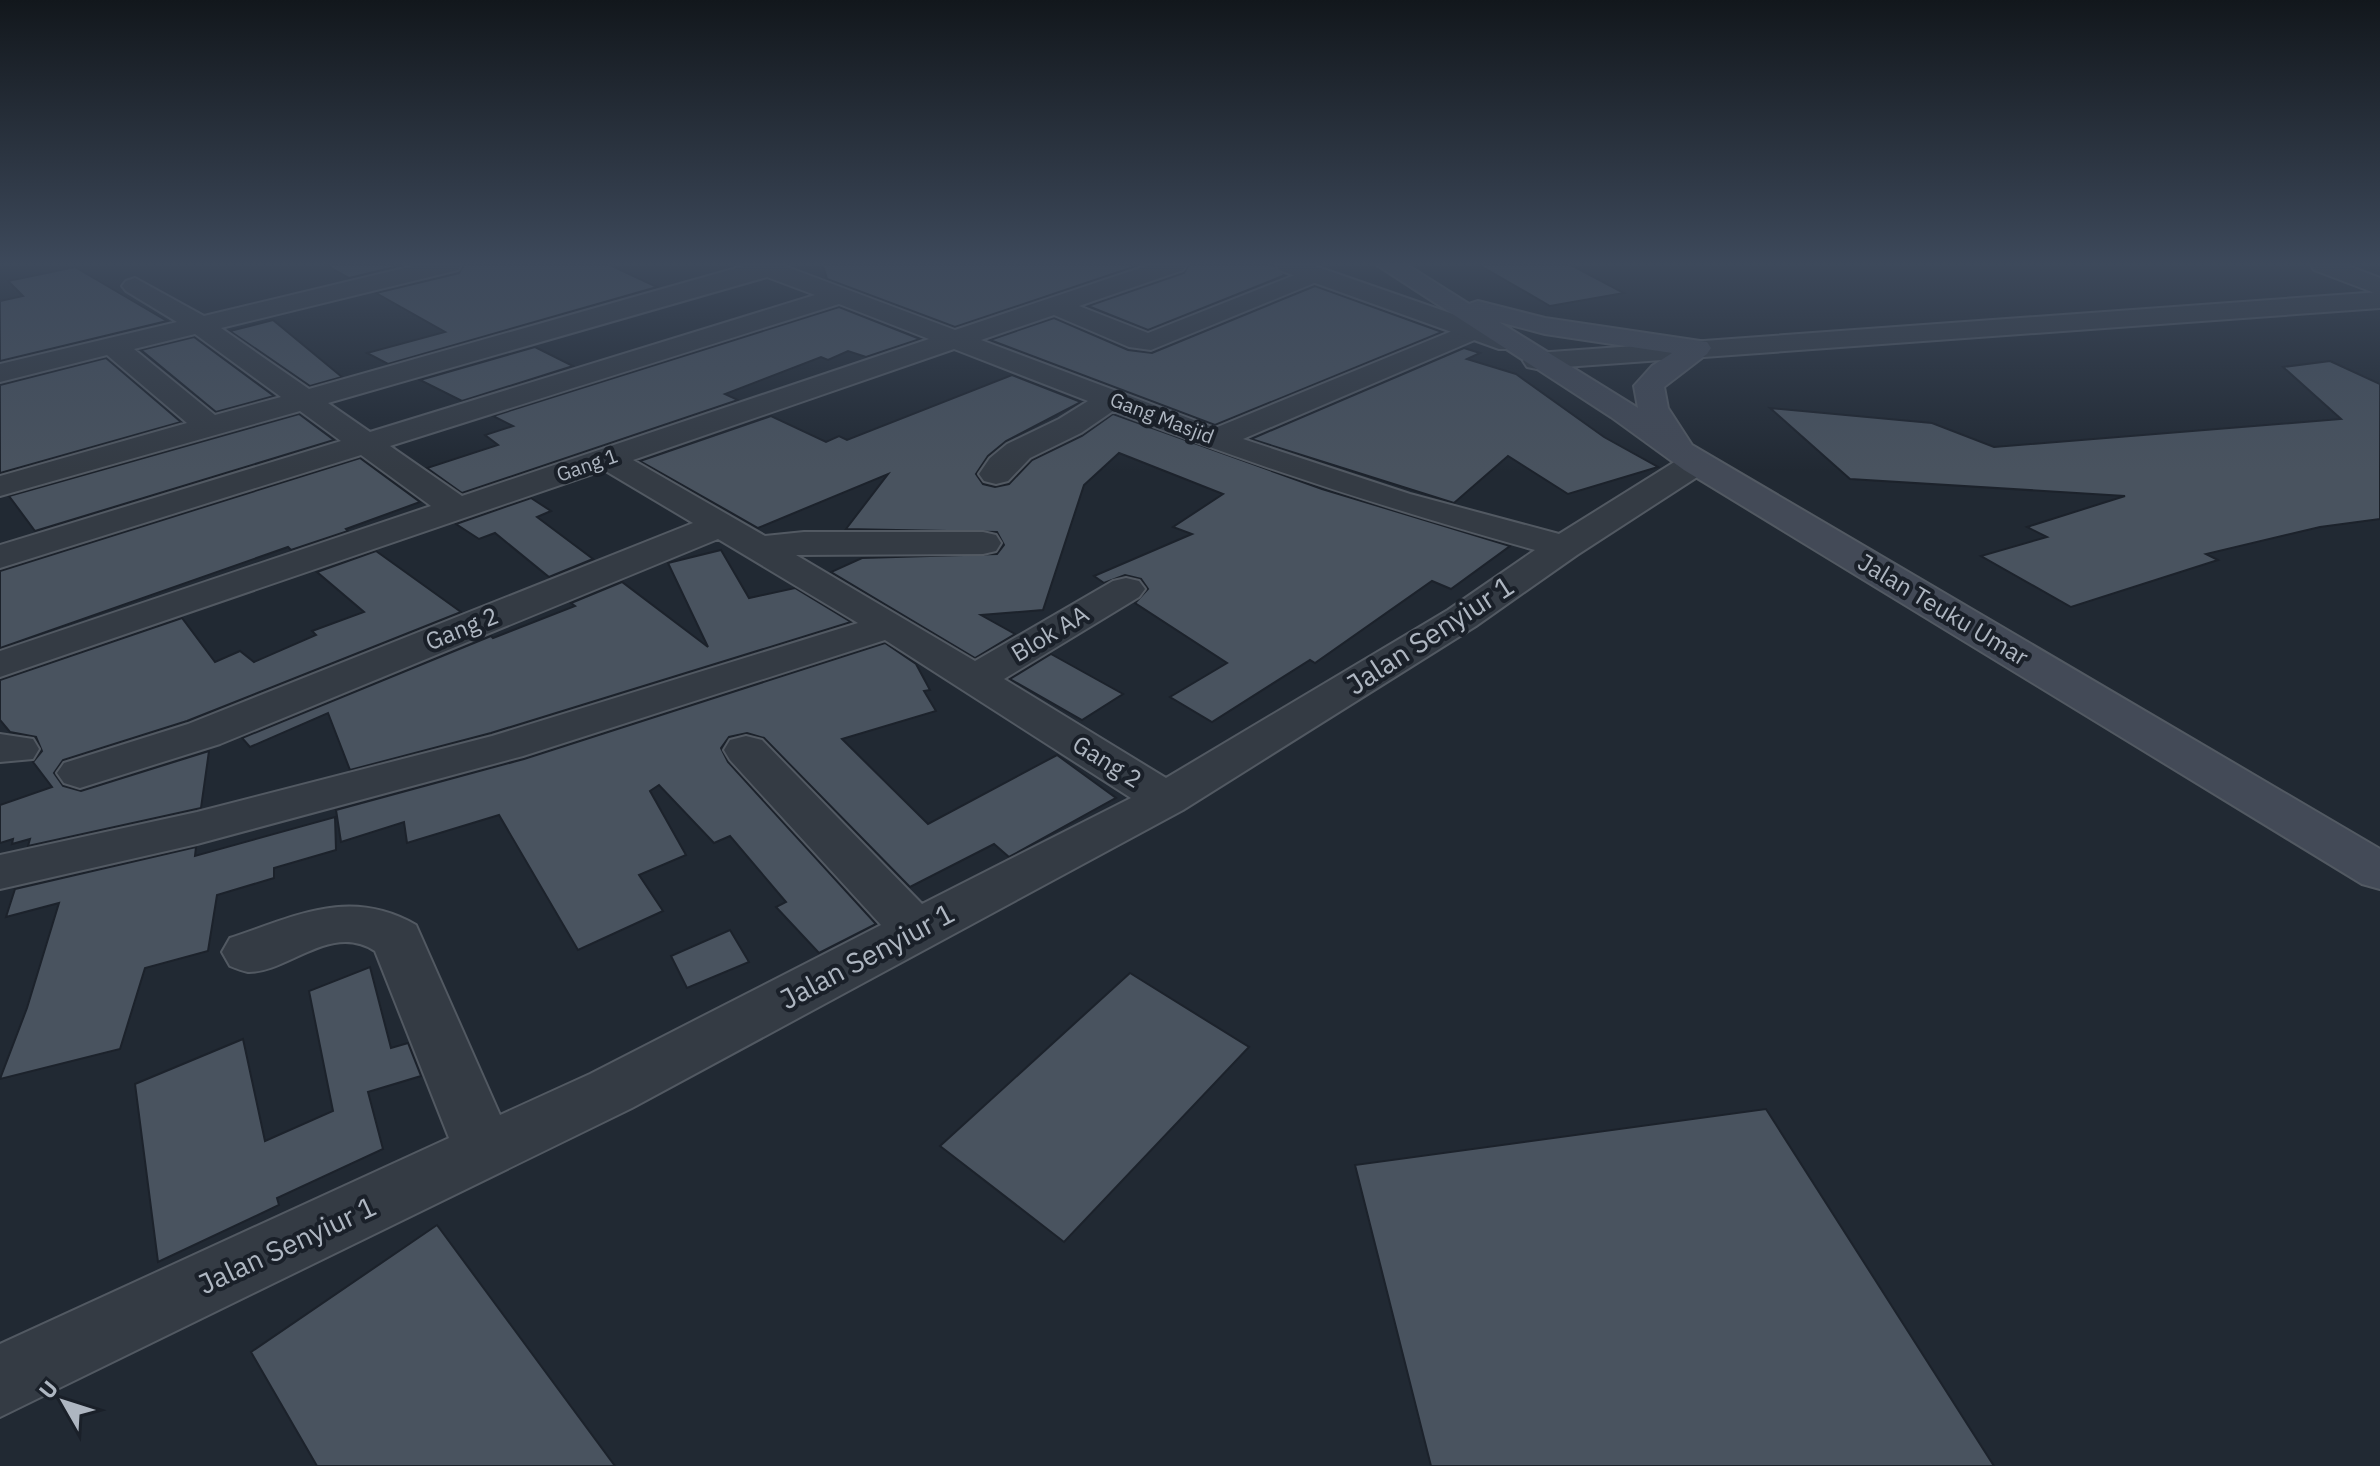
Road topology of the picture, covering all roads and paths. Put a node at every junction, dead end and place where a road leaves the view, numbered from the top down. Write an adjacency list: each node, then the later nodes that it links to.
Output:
1 (165, 333): 16 (street)
2 (212, 333): 22 (street)
3 (534, 333): 22 (street)
4 (718, 333): 25 (street)
5 (942, 333): 14 (street, Gang Masjid)
6 (969, 333): 14 (street, Gang 1)
7 (1118, 333): 8 (street)
8 (1172, 333)
9 (1466, 333): 24 (street)
10 (1482, 333): 18 (street)
11 (1495, 333): 18 (main road, Jalan Teuku Umar)
12 (1596, 333): 17 (main road)
13 (1905, 333): 17 (street)
14 (955, 338): 21 (street, Gang Masjid); 27 (street, Gang 1)
15 (46, 339): 19 (street)
16 (113, 346): 19 (street); 23 (street)
17 (1697, 348): 18 (street); 26 (main road)
18 (1523, 352): 26 (main road, Jalan Teuku Umar)
19 (68, 357): 20 (street)
20 (0, 373)
21 (1112, 398): 24 (street, Gang Masjid); 28 (street)
22 (304, 400): 23 (street); 25 (street)
23 (209, 426): 29 (street)
24 (1216, 439): 33 (street, Gang Masjid)
25 (365, 442): 30 (street); 35 (street)
26 (1688, 457): 33 (street, Jalan Senyiur 1); 44 (main road, Jalan Teuku Umar)
27 (607, 458): 30 (street, Gang 1); 31 (street, Gang 2)
28 (996, 474)
29 (0, 486)
30 (457, 509): 38 (street, Gang 1)
31 (720, 525): 34 (street, Gang 2); 41 (street, Gang 2)
32 (983, 543): 34 (street)
33 (1564, 547): 42 (street, Jalan Senyiur 1)
34 (758, 548): 37 (street, Gang 2)
35 (0, 557)
36 (1126, 589): 39 (street, Blok AA)
37 (890, 626): 39 (street, Gang 2); 43 (street)
38 (0, 665)
39 (974, 679): 42 (street, Gang 2)
40 (746, 750): 45 (street)
41 (80, 773)
42 (1166, 799): 45 (street, Jalan Senyiur 1)
43 (0, 872)
44 (2380, 872)
45 (916, 930): 47 (street, Jalan Senyiur 1)
46 (249, 952): 47 (street)
47 (485, 1151): 48 (street, Jalan Senyiur 1)
48 (0, 1381)

